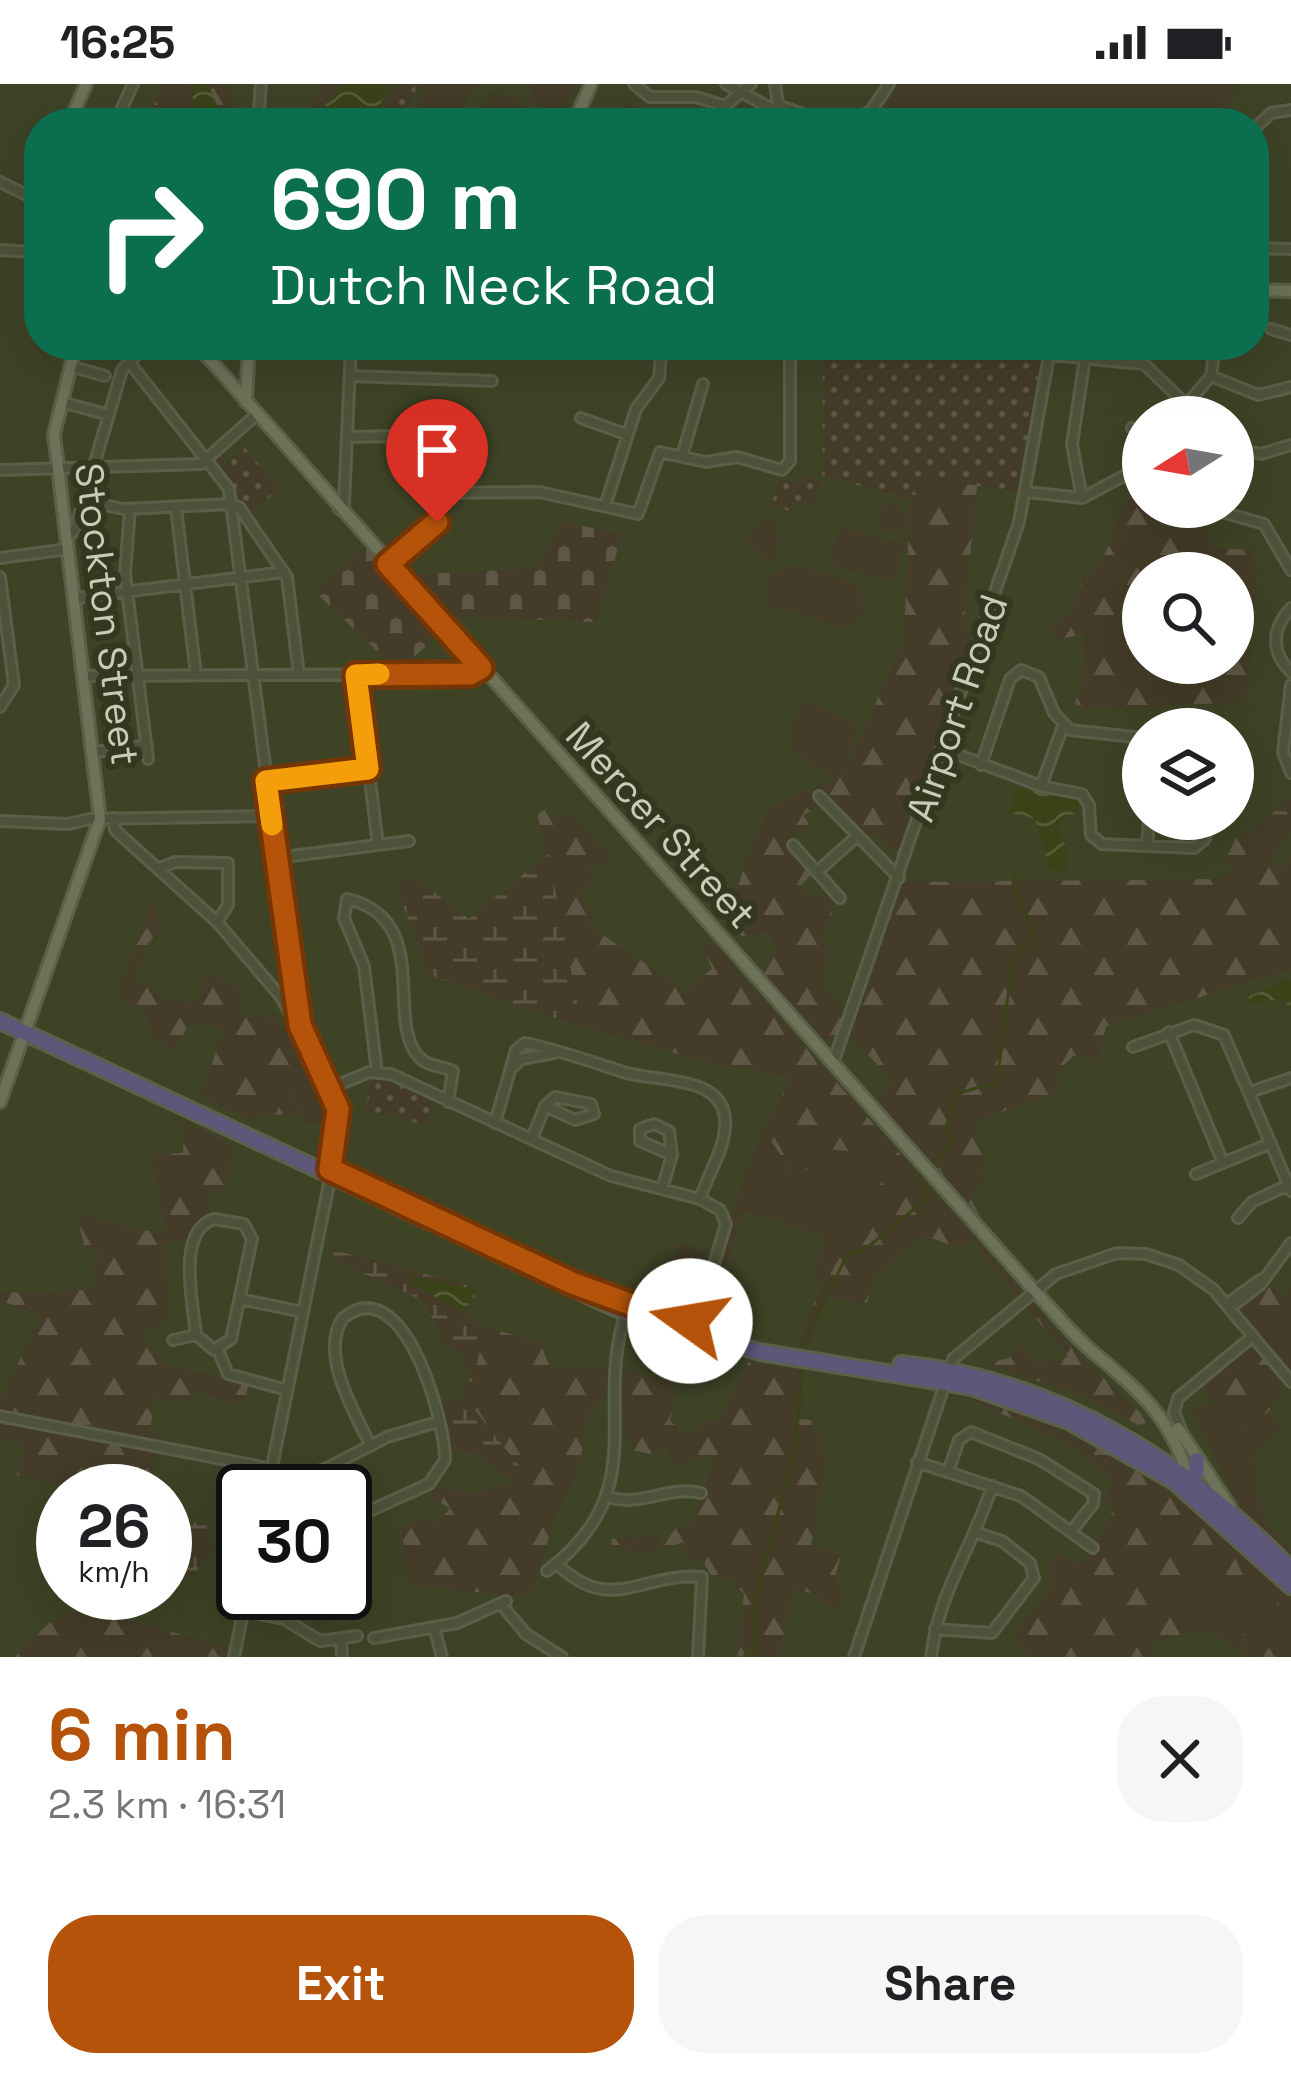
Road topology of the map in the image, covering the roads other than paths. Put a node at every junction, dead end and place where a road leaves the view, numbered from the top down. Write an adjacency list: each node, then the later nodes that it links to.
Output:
1 (634, 84): 4 (street)
2 (726, 84): 4 (street)
3 (751, 84): 4 (street)
4 (742, 95): 5 (street)
5 (772, 108)
6 (1271, 329): 7 (street)
7 (1291, 335)
8 (71, 360): 20 (main road, Stockton Street)
9 (210, 360): 30 (main road, Mercer Street)
10 (247, 360): 30 (main road)
11 (350, 360): 22 (street)
12 (661, 360): 35 (street)
13 (790, 360): 40 (street)
14 (1048, 360): 46 (street, Airport Road)
15 (1085, 360): 48 (street)
16 (1111, 360): 18 (street)
17 (1213, 360): 23 (street)
18 (1124, 361): 27 (street)
19 (130, 362): 32 (street); 41 (street)
20 (69, 365): 21 (street); 29 (main road, Stockton Street)
21 (105, 376)
22 (350, 376): 24 (street); 37 (street)
23 (1211, 376): 26 (street); 28 (street)
24 (492, 381)
25 (703, 384): 40 (street)
26 (1291, 387)
27 (1178, 396)
28 (1193, 396)
29 (59, 401): 32 (street); 43 (main road, Stockton Street)
30 (246, 402): 31 (main road, Mercer Street)
31 (257, 414): 41 (street); 54 (main road, Mercer Street)
32 (109, 415): 42 (street)
33 (581, 418): 35 (street)
34 (452, 424): 36 (street)
35 (628, 434): 51 (street)
36 (450, 435): 37 (street); 47 (street)
37 (347, 437): 54 (street)
38 (1291, 446): 39 (street)
39 (1254, 452)
40 (682, 456): 51 (street)
41 (207, 461): 42 (street); 50 (street)
42 (94, 467): 43 (street); 49 (street)
43 (57, 469): 44 (street); 56 (main road, Stockton Street)
44 (0, 470)
45 (1122, 477): 48 (street)
46 (1027, 492): 48 (street); 81 (street, Airport Road)
47 (443, 493): 51 (street); 58 (street)
48 (1082, 498)
49 (84, 501): 53 (street); 56 (street)
50 (231, 503): 52 (street); 60 (street); 61 (street)
51 (605, 506)
52 (176, 508): 53 (street); 63 (street)
53 (130, 509): 64 (street)
54 (339, 509): 58 (main road, Mercer Street)
55 (1254, 520): 59 (street)
56 (67, 544): 57 (street); 65 (main road, Stockton Street)
57 (0, 558)
58 (388, 564): 67 (main road, Mercer Street)
59 (1291, 570)
60 (284, 572): 61 (street); 71 (street)
61 (240, 577): 63 (street); 70 (street)
62 (0, 581): 76 (street)
63 (185, 584): 64 (street); 69 (street)
64 (127, 591): 65 (street); 74 (street)
65 (75, 598): 73 (main road, Stockton Street)
66 (1291, 608): 68 (street)
67 (481, 668): 72 (street); 113 (main road, Mercer Street)
68 (1291, 672)
69 (196, 675): 70 (street); 74 (street)
70 (252, 675): 71 (street); 86 (street)
71 (299, 675): 72 (street)
72 (356, 675): 84 (street)
73 (86, 676): 74 (street); 80 (main road, Stockton Street)
74 (138, 676): 79 (street)
75 (1291, 685): 85 (street)
76 (0, 707)
77 (1064, 725): 78 (street); 83 (street); 87 (street)
78 (1122, 737)
79 (147, 745): 80 (street); 82 (street)
80 (95, 752): 90 (main road, Stockton Street)
81 (942, 752): 83 (street); 102 (street, Airport Road)
82 (148, 758)
83 (981, 765): 87 (street)
84 (368, 769): 86 (street); 96 (street)
85 (1291, 773)
86 (266, 781): 89 (street)
87 (1040, 786): 98 (street)
88 (819, 796): 92 (street)
89 (270, 815): 90 (street); 99 (street)
90 (106, 818): 91 (street); 100 (street); 110 (main road, Stockton Street)
91 (0, 821)
92 (856, 836): 101 (street); 102 (street)
93 (1147, 840): 98 (street)
94 (1203, 840): 98 (street)
95 (409, 841): 96 (street)
96 (378, 845): 99 (street)
97 (793, 845): 101 (street)
98 (1147, 846)
99 (276, 858): 105 (street)
100 (160, 868): 104 (street); 104 (street)
101 (817, 872): 103 (street)
102 (899, 878): 113 (street, Airport Road)
103 (840, 898)
104 (217, 922): 106 (street)
105 (292, 980): 106 (street); 109 (street)
106 (281, 998): 109 (street)
107 (0, 1011): 110 (highway)
108 (0, 1021): 110 (highway)
109 (300, 1025): 116 (street)
110 (28, 1030): 118 (main road, Stockton Street); 126 (highway)
111 (1169, 1032): 112 (street); 117 (street); 125 (street)
112 (1133, 1047)
113 (832, 1064): 133 (main road, Mercer Street)
114 (377, 1072): 116 (street); 119 (street); 119 (street)
115 (1291, 1078): 117 (street)
116 (331, 1088): 126 (street)
117 (1250, 1092): 123 (street)
118 (0, 1102)
119 (448, 1102): 121 (street)
120 (545, 1106): 120 (street); 122 (street)
121 (495, 1123): 122 (street); 130 (street)
122 (532, 1138): 129 (street)
123 (1271, 1143): 125 (street); 128 (street)
124 (672, 1155): 124 (street); 129 (street)
125 (1223, 1163): 127 (street)
126 (330, 1173): 136 (highway); 138 (street)
127 (1196, 1174)
128 (1290, 1188): 131 (street)
129 (662, 1189): 130 (street)
130 (700, 1199): 137 (street)
131 (1238, 1218)
132 (1291, 1243): 135 (street)
133 (1034, 1290): 135 (street); 144 (main road, Mercer Street); 147 (street)
134 (240, 1299): 138 (street); 141 (street); 146 (street)
135 (1229, 1306): 142 (street)
136 (627, 1310): 139 (highway); 145 (highway); 164 (street)
137 (700, 1310): 139 (street); 140 (street)
138 (303, 1312): 149 (street)
139 (682, 1323): 140 (highway)
140 (704, 1330): 145 (highway)
141 (196, 1335): 143 (street); 146 (street)
142 (1253, 1336): 148 (street); 152 (street)
143 (173, 1340)
144 (1084, 1342): 152 (main road, Mercer Street); 154 (main road, Mercer Street)
145 (749, 1346): 147 (highway)
146 (218, 1350): 149 (street)
147 (946, 1376): 155 (highway); 156 (street); 161 (highway)
148 (1291, 1382)
149 (286, 1390): 158 (street)
150 (0, 1416): 157 (street)
151 (437, 1422): 153 (street); 153 (street); 165 (street)
152 (1182, 1433): 154 (main road, Mercer Street)
153 (371, 1446): 159 (street)
154 (1190, 1457): 155 (highway); 161 (highway); 167 (main road, Mercer Street)
155 (1164, 1461): 161 (highway)
156 (917, 1462): 160 (street); 186 (street)
157 (241, 1464)
158 (272, 1464)
159 (334, 1464)
160 (949, 1472): 162 (street); 166 (street)
161 (1181, 1480): 167 (highway); 173 (highway)
162 (992, 1486): 166 (street); 168 (street)
163 (701, 1493): 164 (street)
164 (606, 1496): 170 (street)
165 (372, 1509)
166 (1071, 1532): 169 (street)
167 (1252, 1532): 171 (highway)
168 (977, 1533): 177 (street); 177 (street)
169 (1093, 1548)
170 (556, 1564): 172 (street); 185 (street)
171 (1291, 1570)
172 (547, 1571)
173 (1291, 1586)
174 (241, 1620): 181 (street)
175 (286, 1620): 180 (street)
176 (434, 1627): 179 (street); 183 (street); 184 (street)
177 (934, 1629): 187 (street)
178 (357, 1636): 180 (street)
179 (374, 1638)
180 (341, 1641): 182 (street)
181 (234, 1657)
182 (342, 1657)
183 (442, 1657)
184 (562, 1657)
185 (698, 1657)
186 (854, 1657)
187 (931, 1657)

